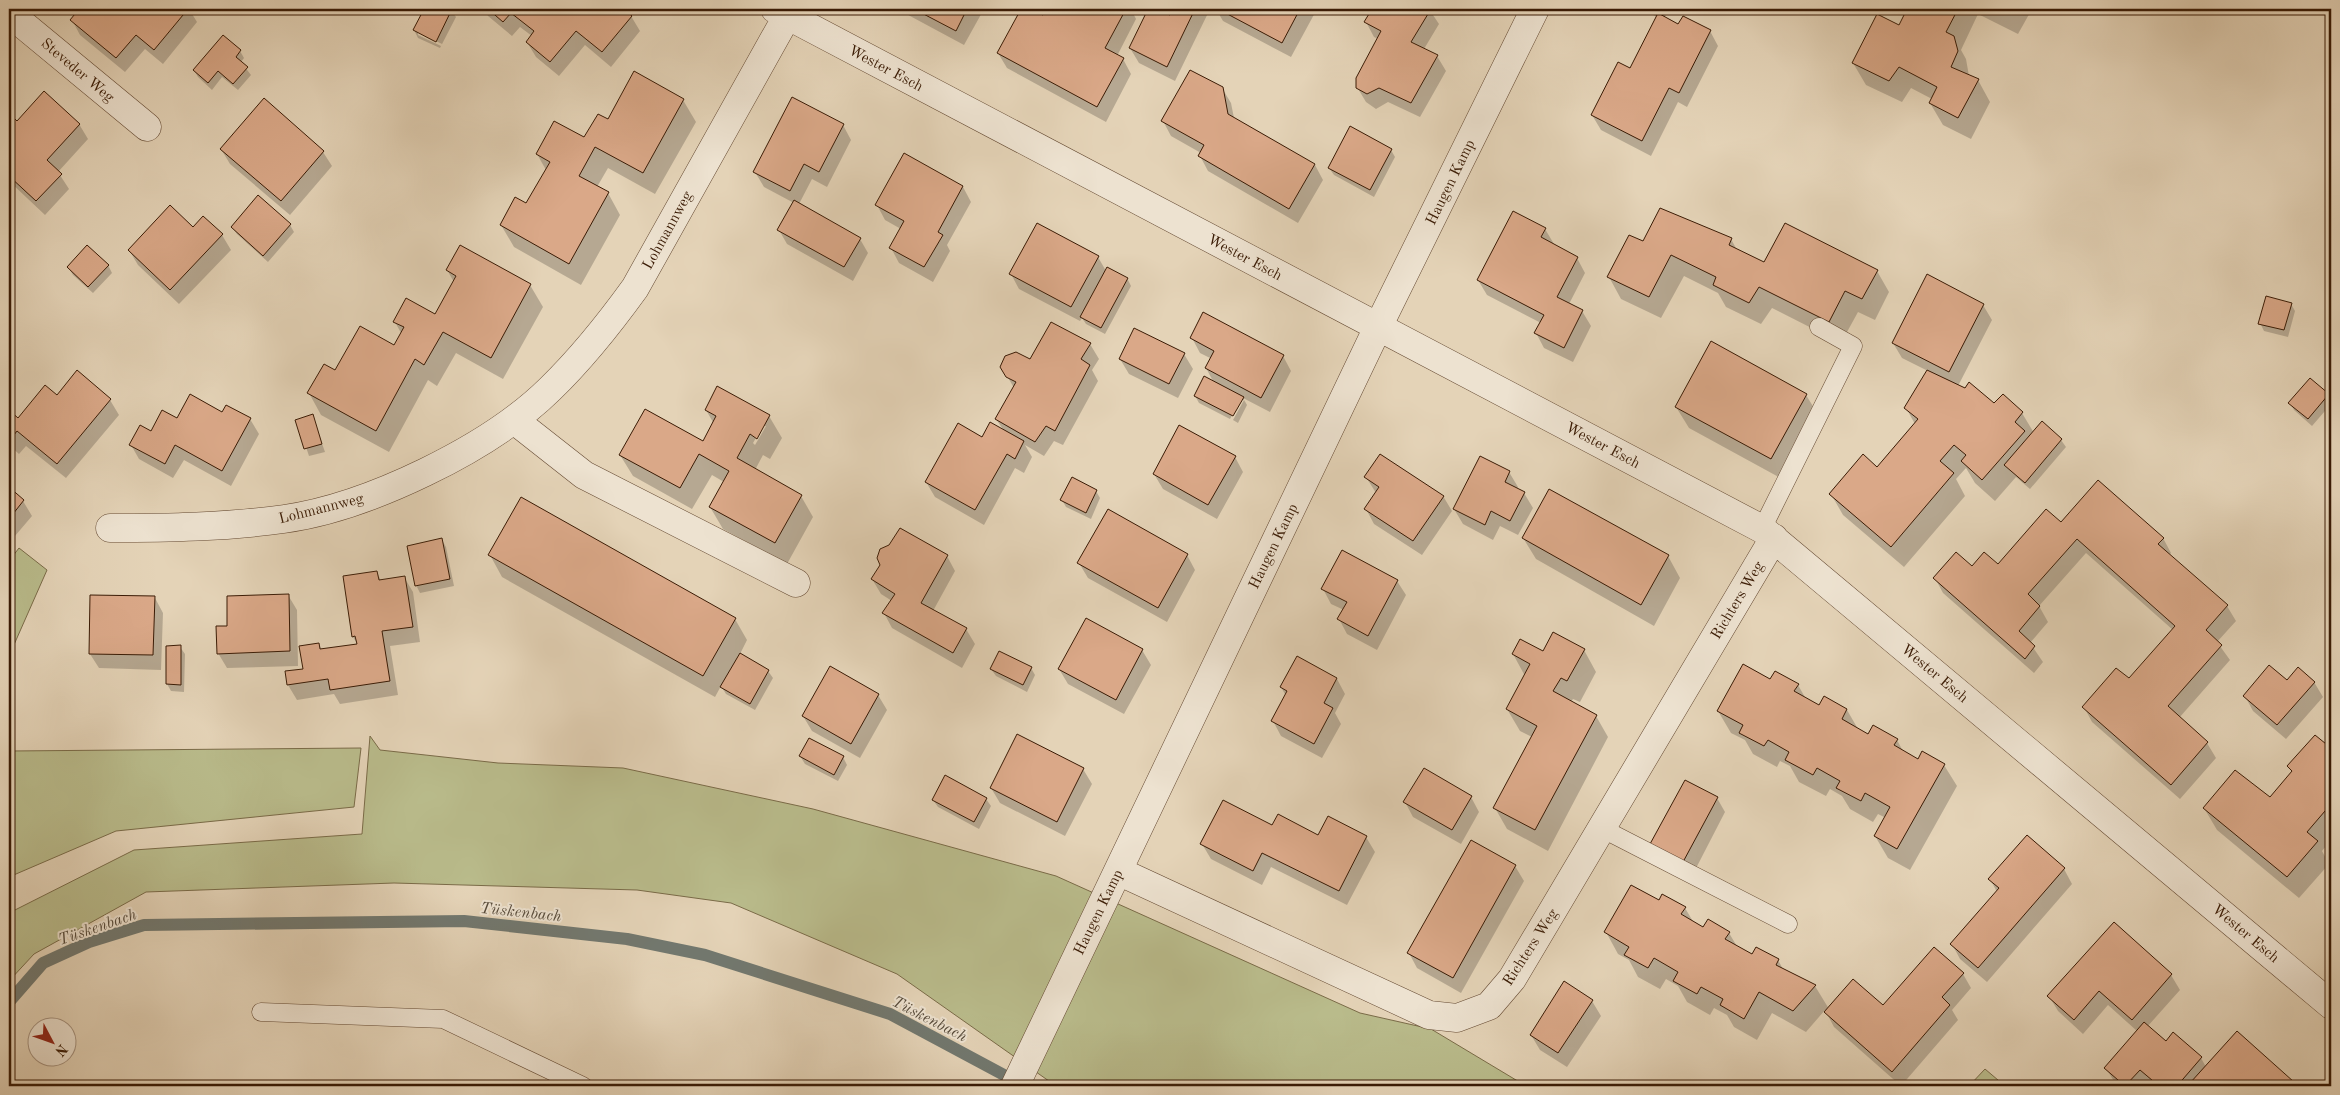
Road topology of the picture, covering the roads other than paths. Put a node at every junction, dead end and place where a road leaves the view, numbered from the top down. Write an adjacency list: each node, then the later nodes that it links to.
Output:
1 (1535, 9): 5 (street, Haugen Kamp)
2 (785, 11): 5 (street, Wester Esch); 7 (street, Lohmannweg)
3 (9, 13): 4 (street, Steveder Weg)
4 (147, 127)
5 (1378, 327): 9 (street, Wester Esch); 12 (street, Haugen Kamp)
6 (1819, 327): 9 (lane)
7 (514, 420): 8 (street, Lohmannweg); 10 (street)
8 (110, 528)
9 (1768, 533): 11 (street, Richters Weg); 14 (street, Wester Esch)
10 (796, 583)
11 (1603, 829): 12 (street, Richters Weg); 13 (lane)
12 (1118, 870): 17 (street, Haugen Kamp)
13 (1788, 924)
14 (2331, 1004)
15 (261, 1012): 16 (lane)
16 (584, 1086)
17 (1015, 1086)

